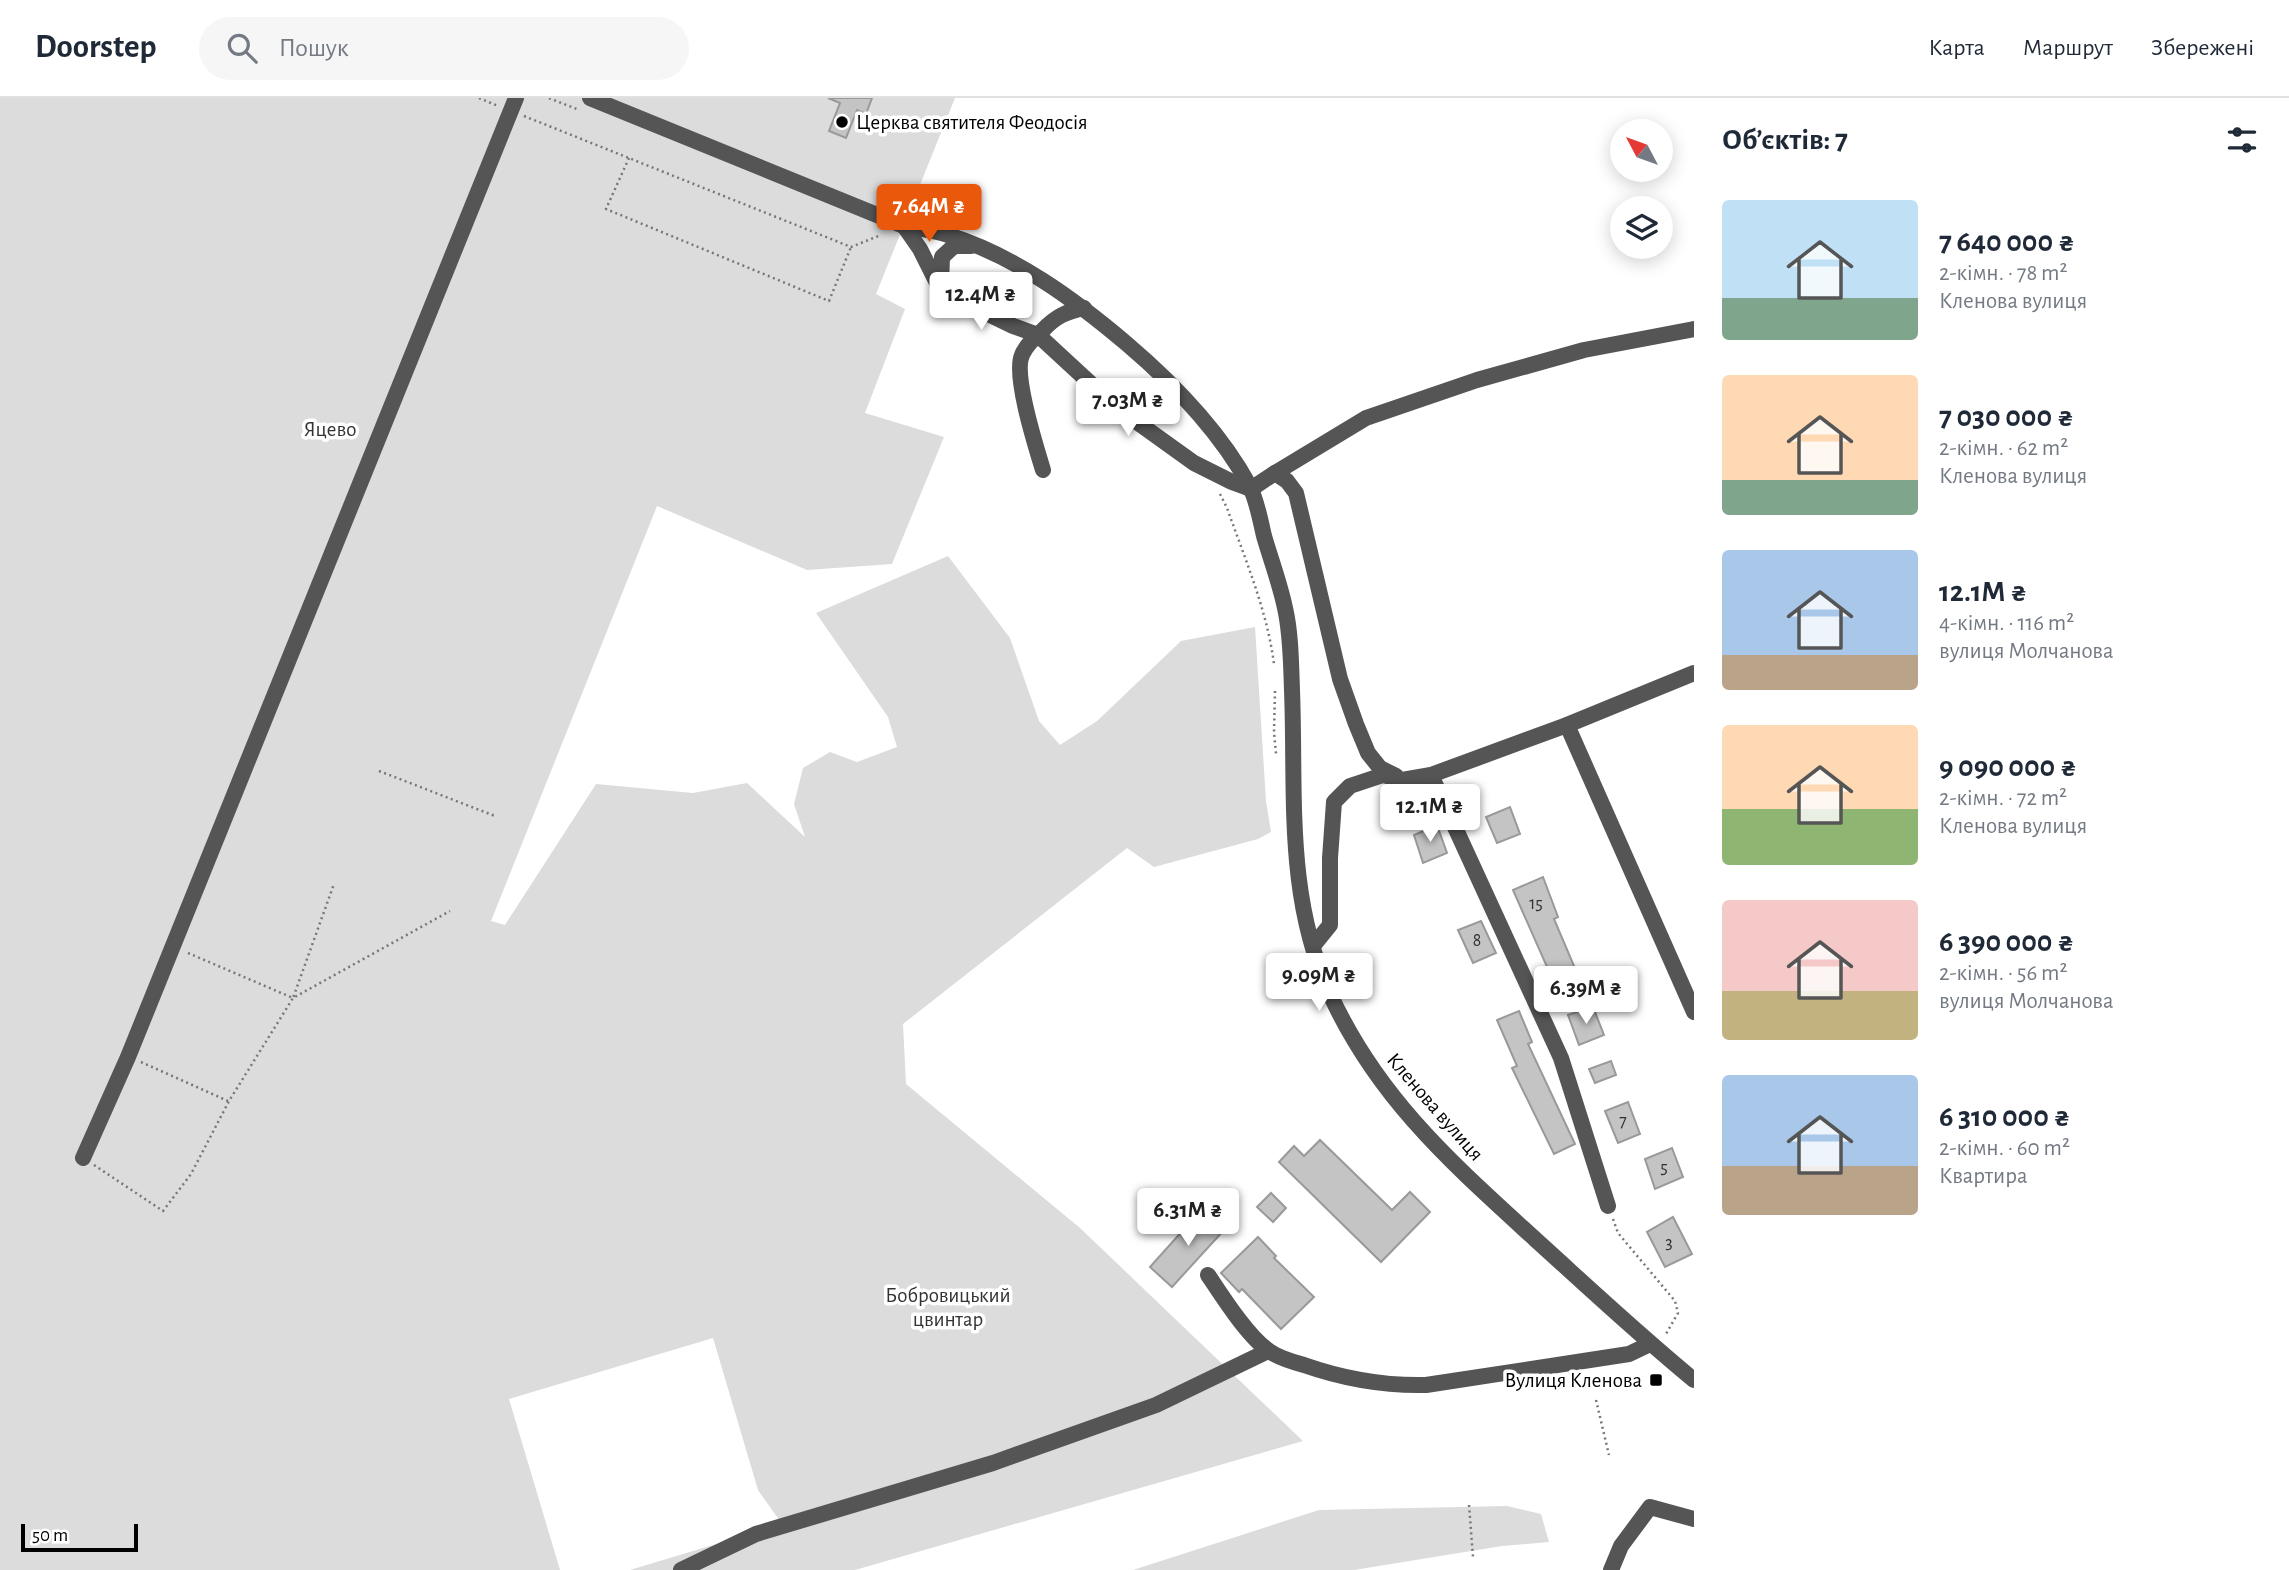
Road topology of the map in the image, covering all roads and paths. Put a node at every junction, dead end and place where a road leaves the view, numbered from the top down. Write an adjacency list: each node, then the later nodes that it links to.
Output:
1 (479, 98): 3 (path)
2 (590, 98): 5 (street, Кленова вулиця)
3 (513, 104): 4 (path); 27 (street)
4 (629, 158): 7 (path); 7 (path)
5 (904, 226): 6 (street, Кленова вулиця); 7 (path); 8 (street)
6 (974, 246): 8 (street); 9 (street, Кленова вулиця)
7 (851, 247)
8 (941, 291): 11 (street)
9 (1084, 308): 11 (street); 15 (street, Кленова вулиця)
10 (1694, 329): 14 (street)
11 (1038, 335): 12 (street); 13 (street)
12 (1207, 469): 15 (street); 16 (path)
13 (1043, 470)
14 (1276, 473): 15 (street); 23 (street)
15 (1251, 489): 28 (street, Кленова вулиця)
16 (1275, 673)
17 (1694, 673): 19 (street)
18 (1275, 684): 20 (path)
19 (1567, 725): 22 (street); 30 (street)
20 (1276, 757)
21 (380, 771): 24 (path)
22 (1431, 775): 23 (street); 34 (street)
23 (1402, 780): 28 (street)
24 (495, 816)
25 (334, 884): 29 (path)
26 (450, 911): 29 (path)
27 (173, 946): 29 (path); 31 (street)
28 (1312, 946): 36 (street, Кленова вулиця)
29 (293, 998): 32 (path)
30 (1694, 1012)
31 (128, 1057): 32 (path); 33 (street)
32 (229, 1101): 33 (path)
33 (83, 1158)
34 (1608, 1206): 36 (path)
35 (1208, 1275): 37 (street)
36 (1654, 1347): 37 (street); 38 (street, Кленова вулиця)
37 (1268, 1351): 44 (street)
38 (1690, 1381)
39 (1596, 1400): 40 (path)
40 (1609, 1455)
41 (1469, 1505): 43 (path)
42 (1694, 1519): 45 (street)
43 (1473, 1557)
44 (681, 1570)
45 (1611, 1570)

